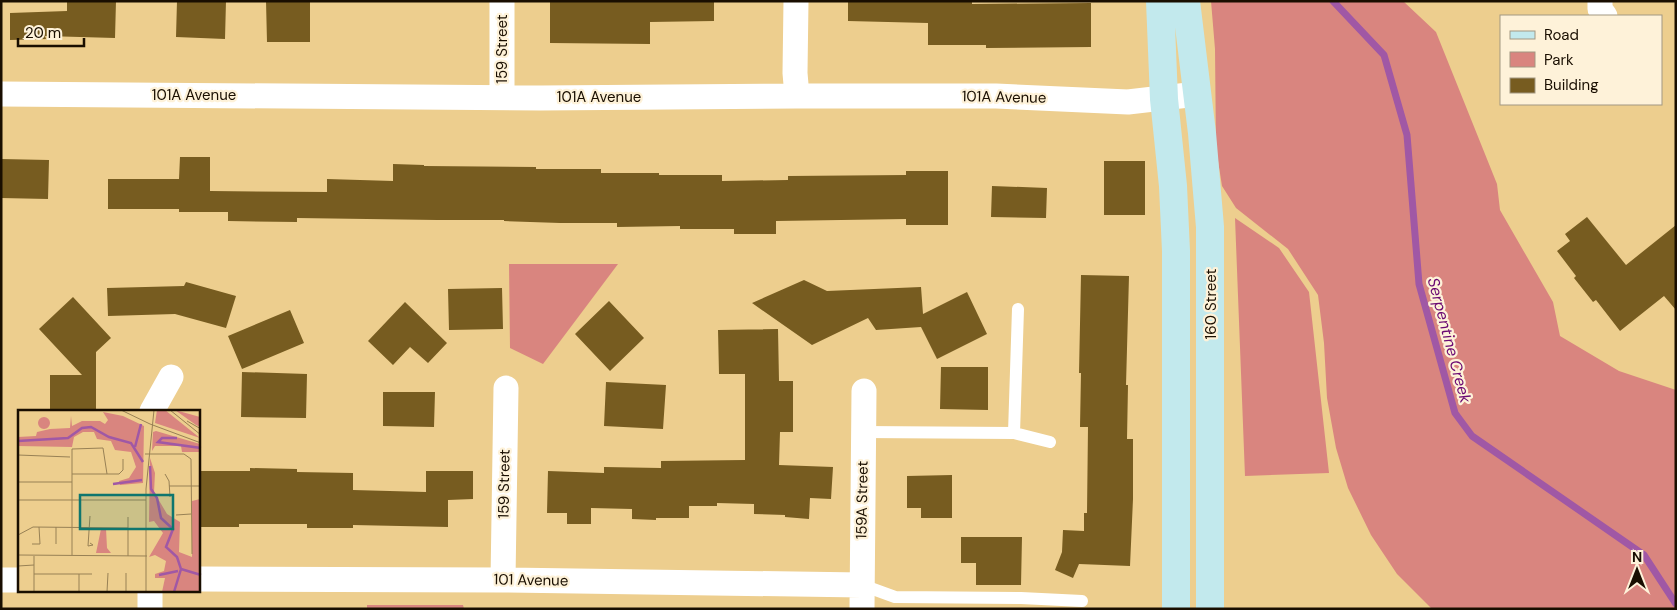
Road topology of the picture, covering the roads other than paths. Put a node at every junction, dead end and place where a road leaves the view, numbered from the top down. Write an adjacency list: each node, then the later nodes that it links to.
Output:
1 (502, 1): 10 (street, 159 Street)
2 (796, 1): 9 (street)
3 (1160, 1): 11 (main road)
4 (1186, 1): 8 (main road, 160 Street)
5 (1600, 1): 6 (street)
6 (1604, 15)
7 (1, 94): 10 (street, 101A Avenue)
8 (1197, 94): 11 (street, 101A Avenue); 30 (main road, 160 Street)
9 (797, 96): 10 (street, 101A Avenue); 11 (street, 101A Avenue)
10 (502, 97)
11 (1164, 99): 29 (main road)
12 (1018, 309): 18 (lane)
13 (171, 377): 16 (street)
14 (506, 388): 23 (street, 159 Street)
15 (864, 391): 17 (street, 159A Street)
16 (153, 410)
17 (863, 432): 18 (lane); 25 (street, 159A Street)
18 (1014, 433): 19 (lane)
19 (1050, 442)
20 (200, 579): 23 (street, 101 Avenue)
21 (1, 580): 22 (street)
22 (18, 580)
23 (503, 580): 25 (street, 101 Avenue)
24 (150, 592): 28 (street)
25 (862, 597): 27 (lane)
26 (1082, 601): 27 (lane)
27 (1022, 604)
28 (150, 609)
29 (1176, 609)
30 (1210, 609)

